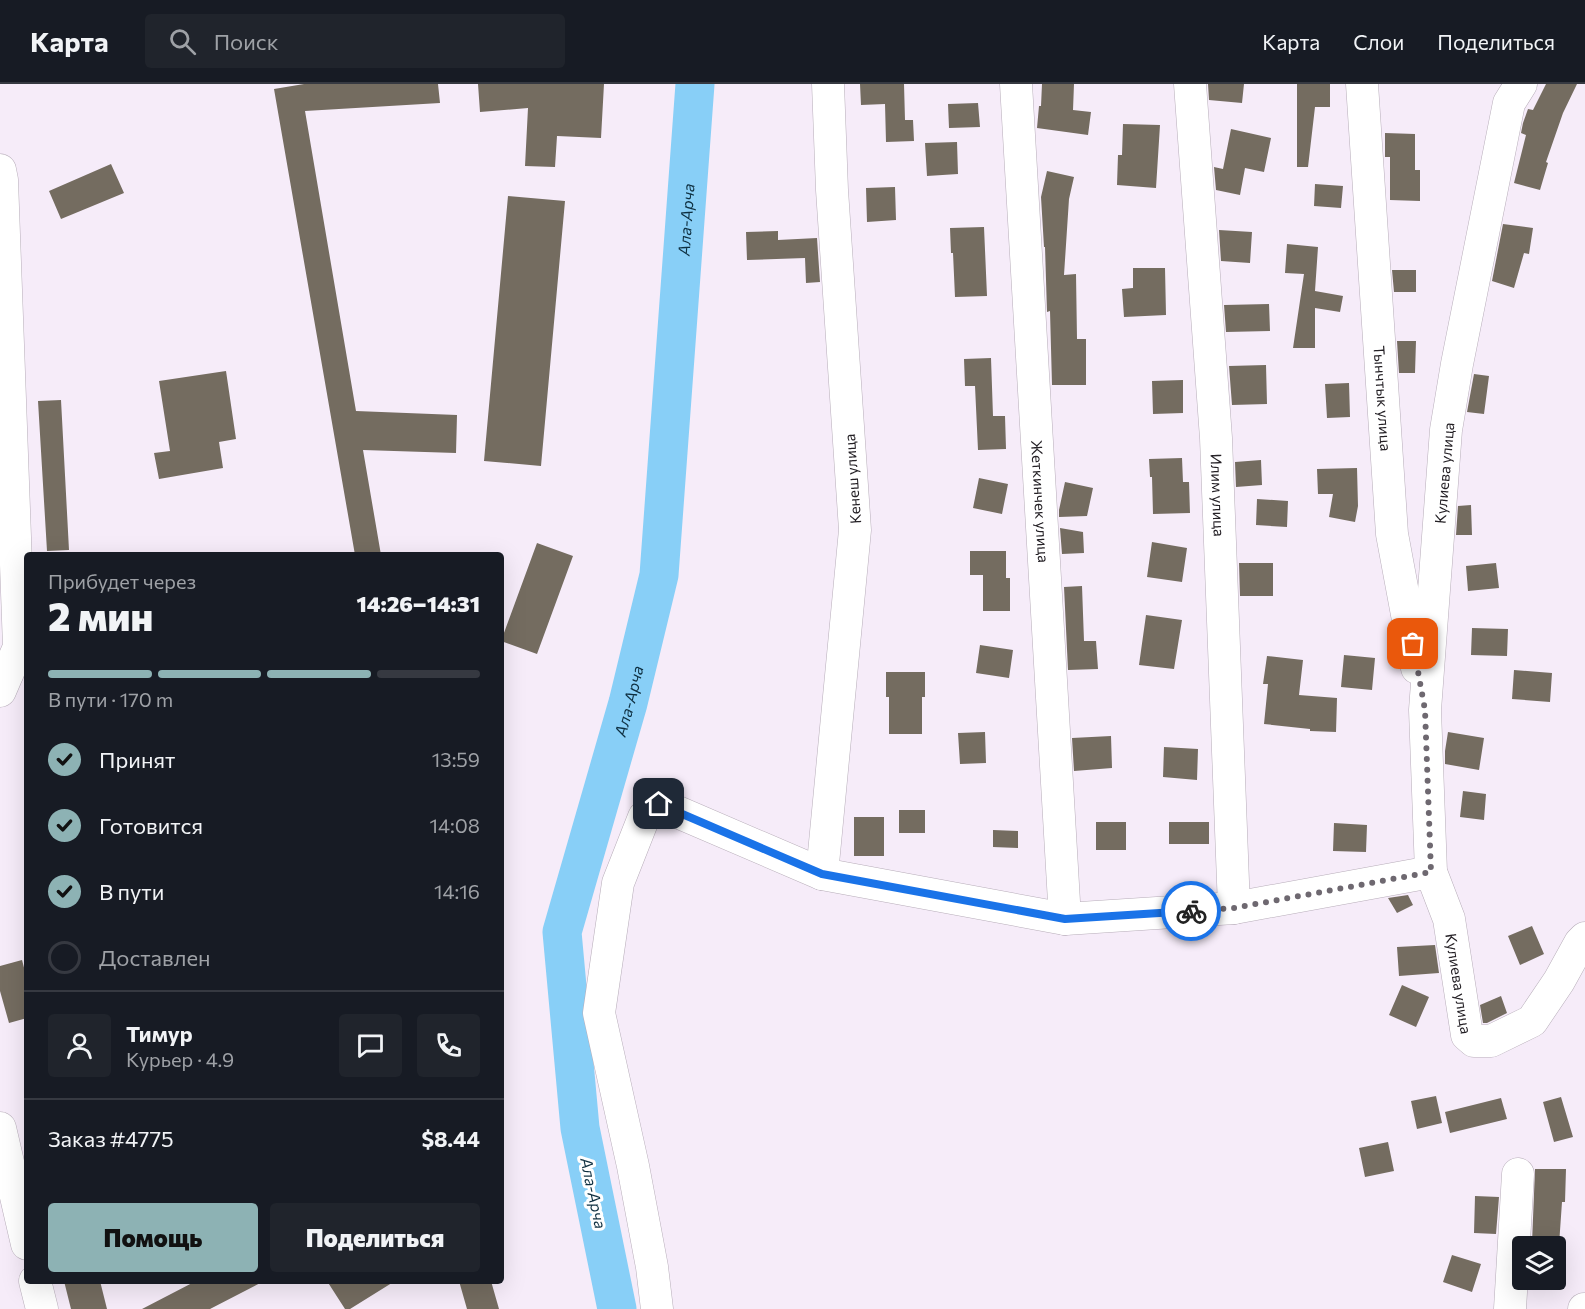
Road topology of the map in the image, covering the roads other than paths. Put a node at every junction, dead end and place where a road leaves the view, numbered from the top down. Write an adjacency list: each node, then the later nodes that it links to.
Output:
1 (828, 84): 10 (street, Кенеш улица)
2 (1016, 84): 12 (street, Жеткинчек улица)
3 (1190, 84): 11 (street, Илим улица)
4 (1362, 84): 8 (street, Тынчтык улица)
5 (1521, 84): 8 (street, Кулиева улица)
6 (0, 170): 7 (street)
7 (0, 691)
8 (1425, 710): 9 (street, Кулиева улица)
9 (1431, 872): 11 (street); 13 (street, Кулиева улица)
10 (822, 874): 12 (street); 19 (street)
11 (1234, 908): 12 (street)
12 (1065, 919)
13 (1585, 938)
14 (0, 1128): 16 (street)
15 (1518, 1174): 20 (street)
16 (24, 1231)
17 (36, 1284): 18 (street)
18 (42, 1309)
19 (657, 1309)
20 (1510, 1309)

